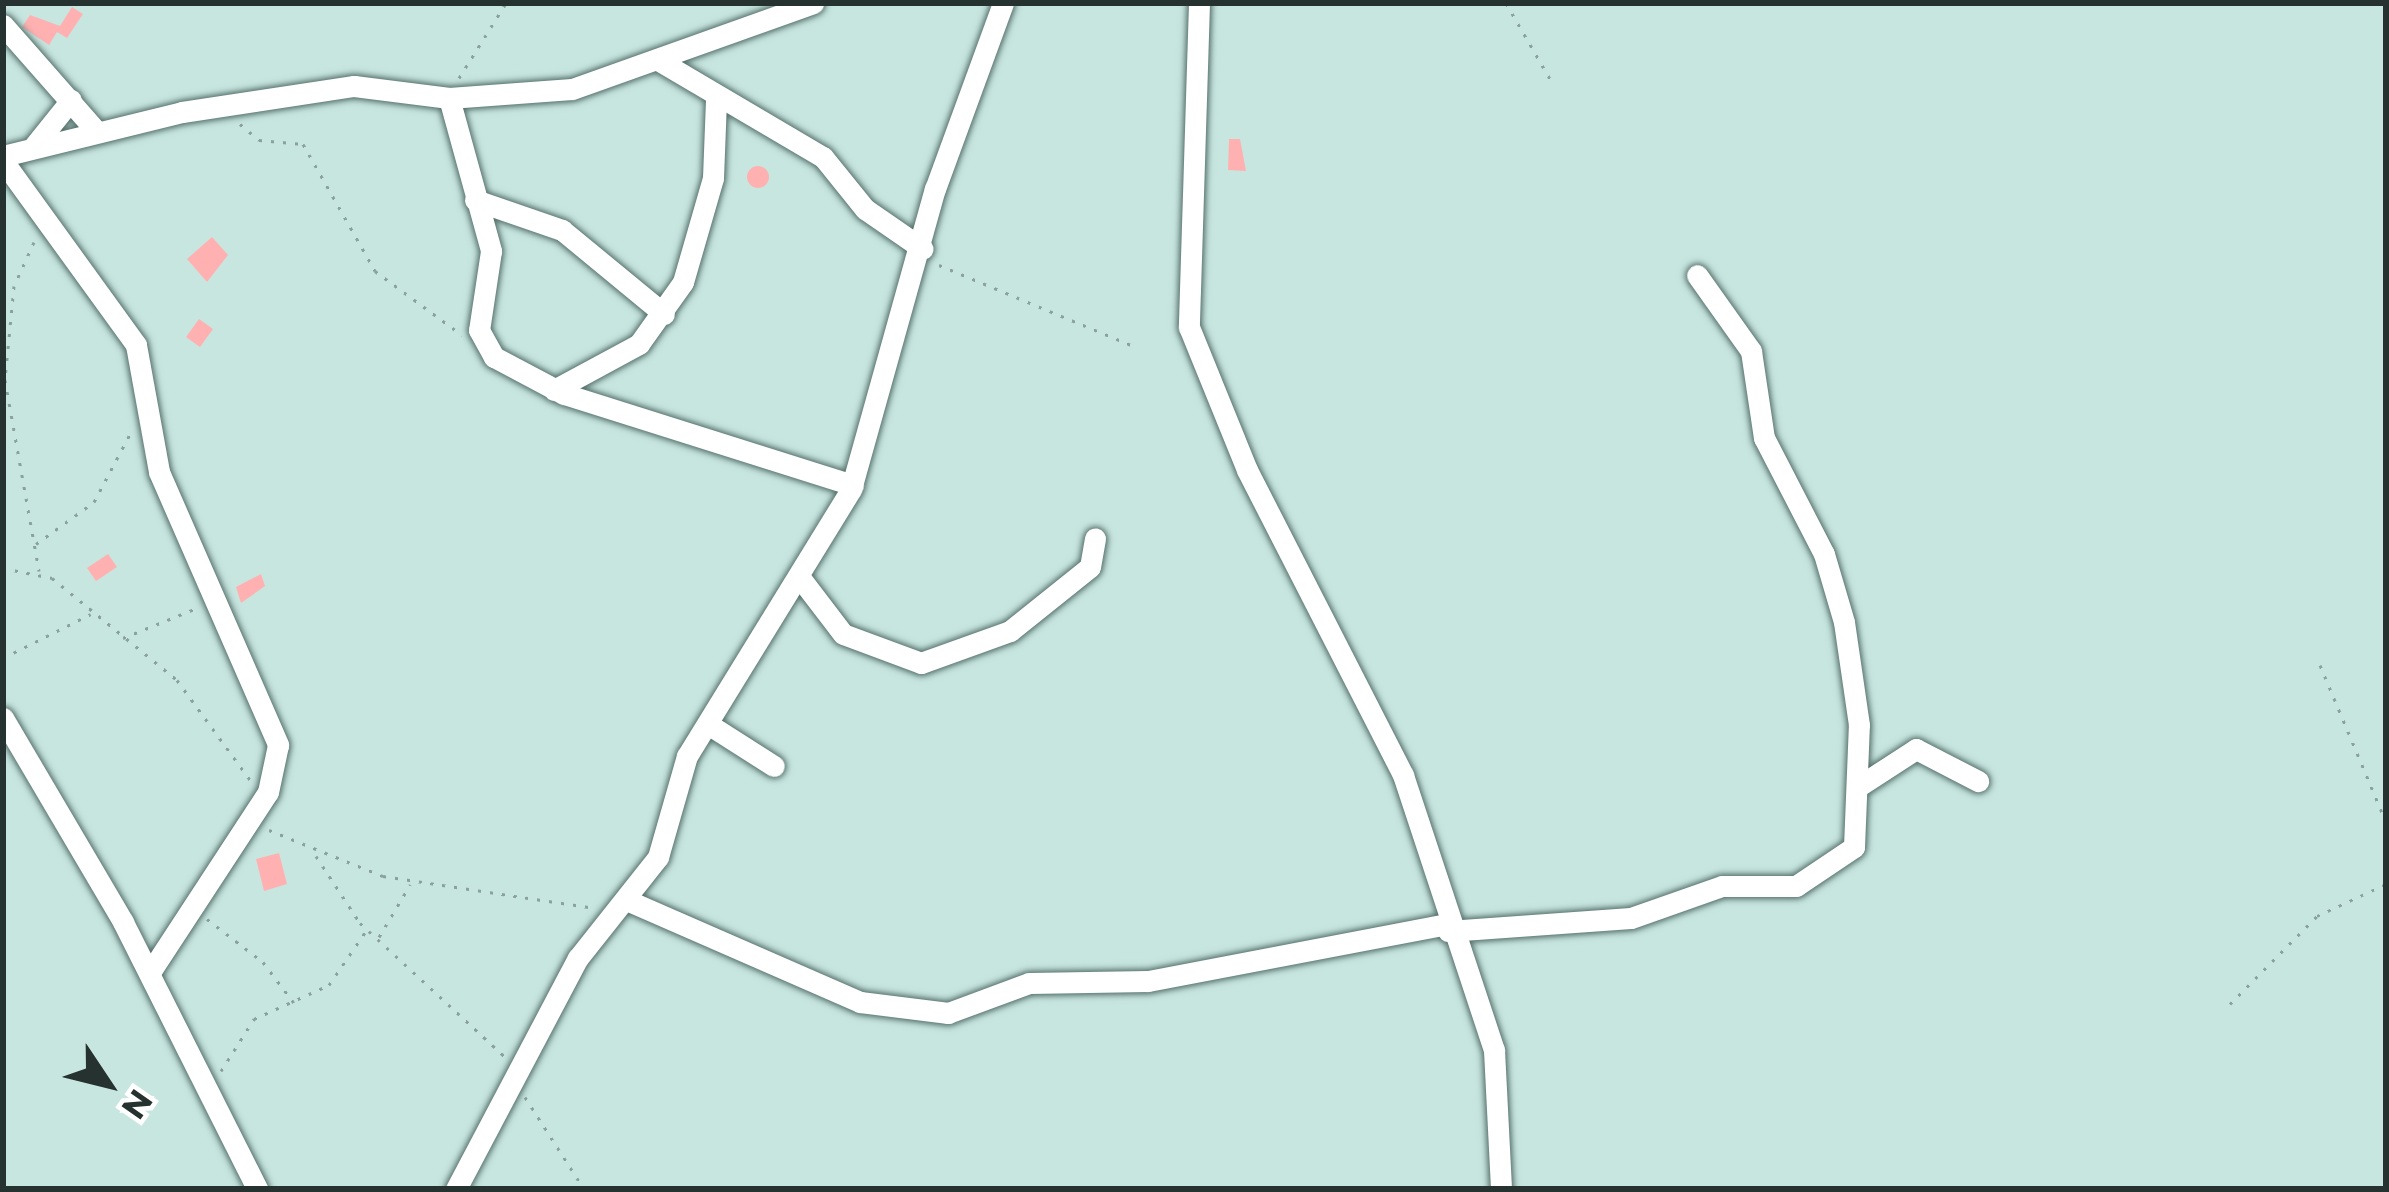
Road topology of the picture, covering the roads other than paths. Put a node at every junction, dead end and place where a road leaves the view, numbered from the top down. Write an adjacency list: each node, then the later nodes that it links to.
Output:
1 (813, 3): 5 (street)
2 (1003, 3): 13 (street)
3 (1199, 3): 26 (street)
4 (3, 25): 7 (street)
5 (658, 60): 6 (street); 8 (street)
6 (449, 98): 9 (street); 12 (street)
7 (71, 100): 9 (street); 10 (street)
8 (716, 100): 13 (street); 15 (street)
9 (97, 132): 10 (street)
10 (34, 146): 11 (street)
11 (3, 159): 27 (street)
12 (475, 200): 15 (street); 16 (street)
13 (923, 252): 17 (street)
14 (1697, 275): 24 (street)
15 (664, 314): 16 (street)
16 (554, 390): 17 (street)
17 (854, 485): 19 (street)
18 (1095, 538): 19 (street)
19 (801, 579): 21 (street)
20 (3, 718): 27 (street)
21 (708, 724): 22 (street); 25 (street)
22 (773, 766)
23 (1978, 781): 24 (street)
24 (1859, 786): 26 (street)
25 (624, 907): 26 (street); 29 (street)
26 (1448, 927): 30 (street)
27 (150, 972): 28 (street)
28 (257, 1189)
29 (456, 1189)
30 (1501, 1189)

